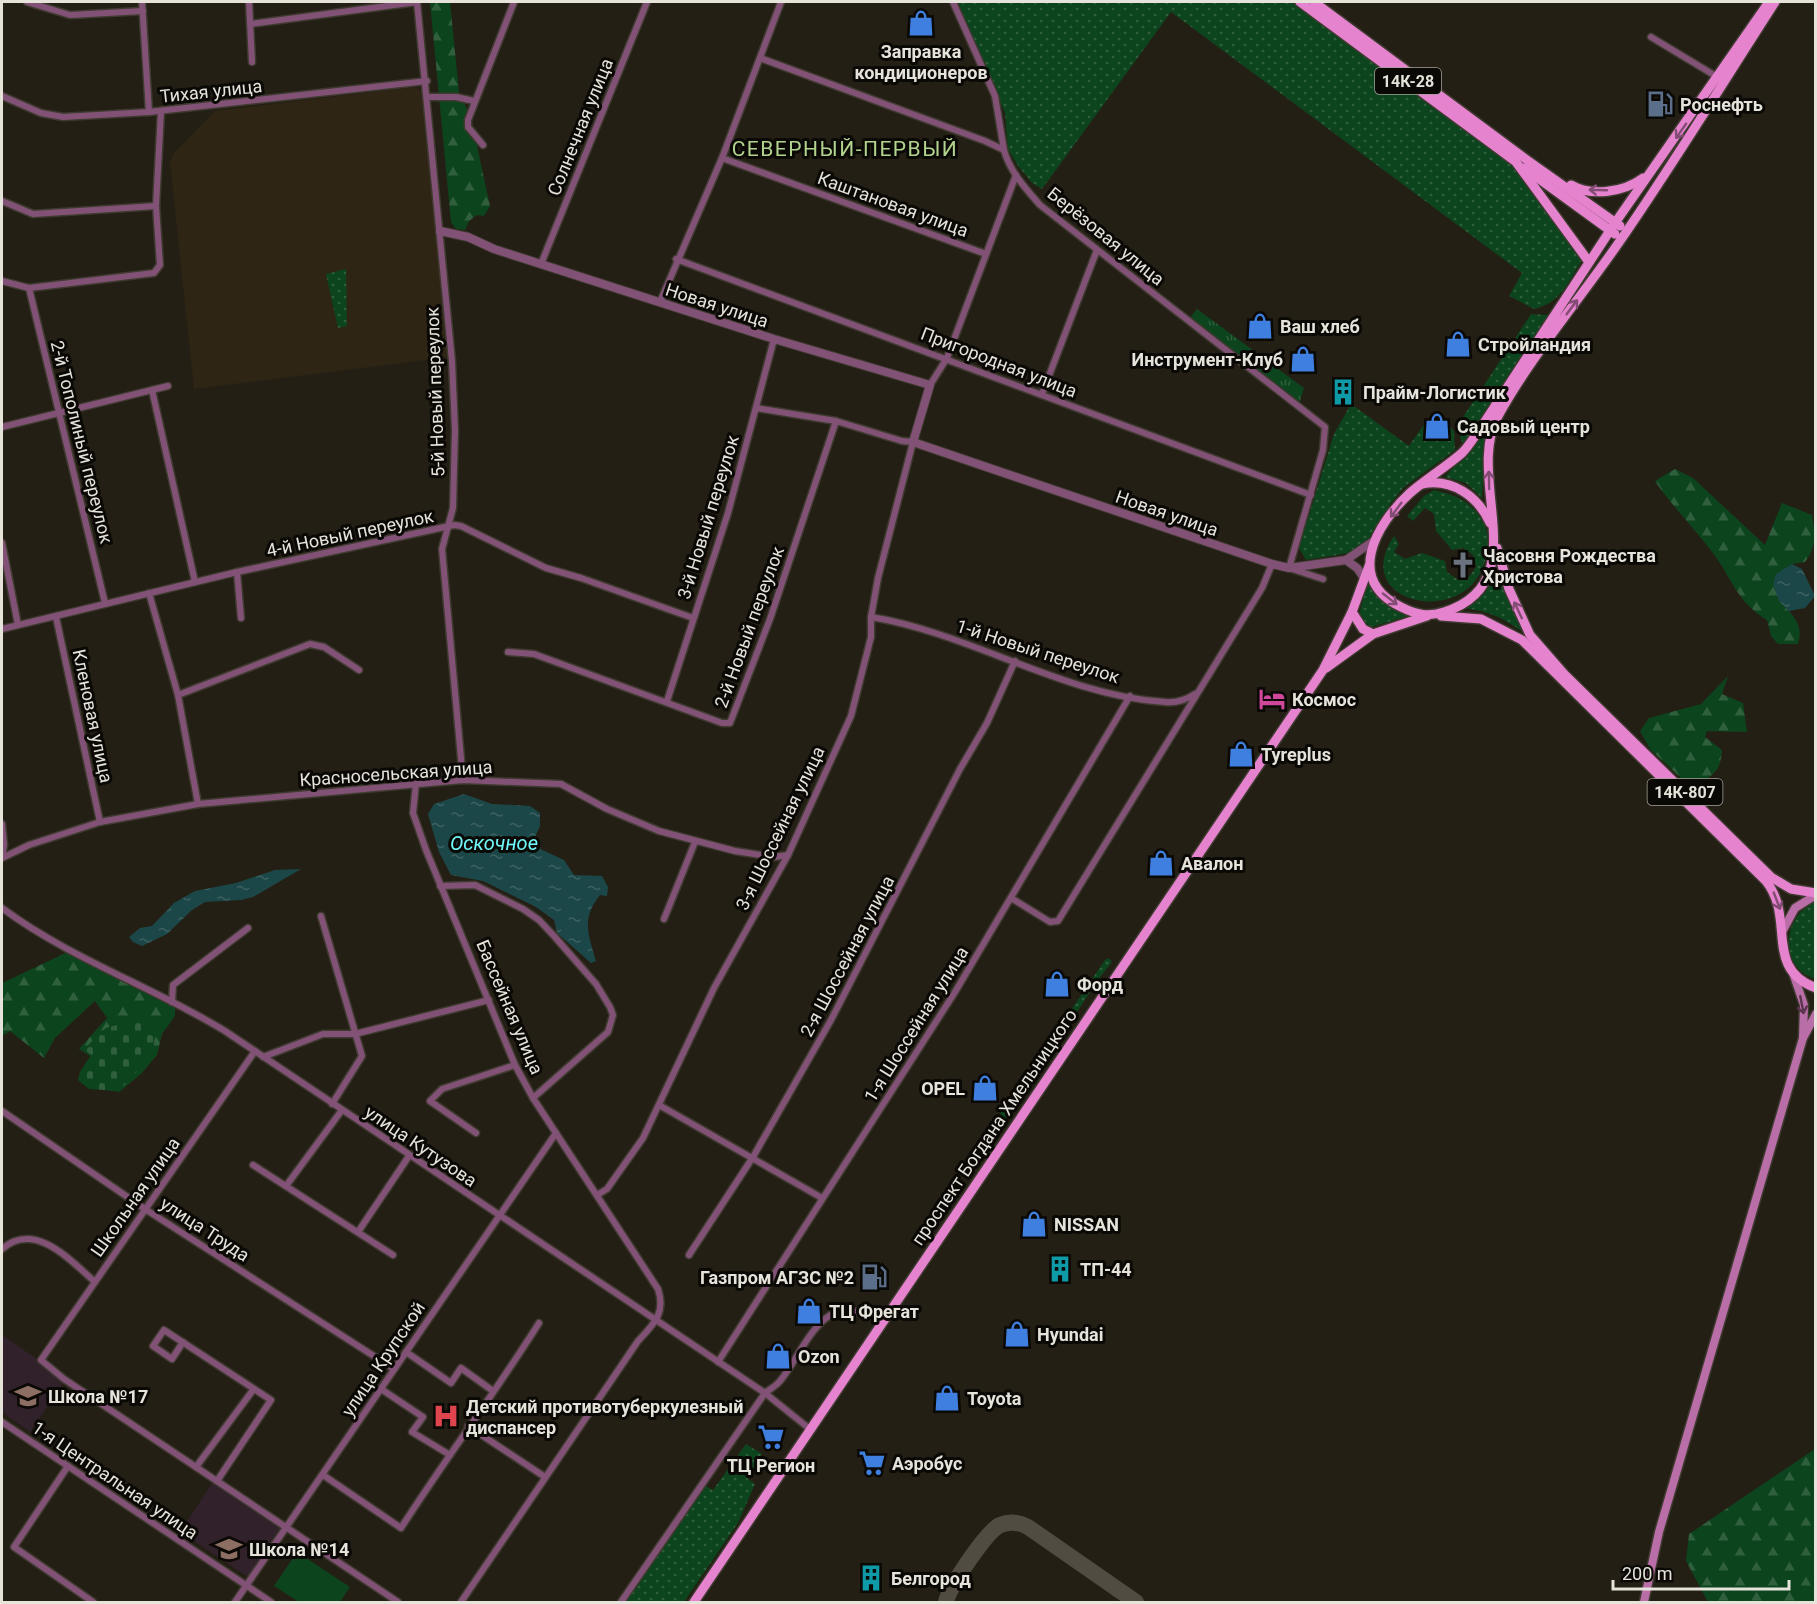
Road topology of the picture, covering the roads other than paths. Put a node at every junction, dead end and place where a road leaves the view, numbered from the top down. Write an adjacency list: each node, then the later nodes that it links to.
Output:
1 (27, 2): 13 (street)
2 (142, 2): 13 (street)
3 (249, 2): 14 (street)
4 (417, 2): 14 (street); 19 (street, 5-й Новый переулок)
5 (514, 2): 22 (street)
6 (647, 2): 41 (street, Солнечная улица)
7 (781, 2): 16 (street)
8 (953, 2): 26 (street, Берёзовая улица)
9 (1300, 2): 29 (main road, 14К-28)
10 (1314, 2): 28 (main road, 14К-28)
11 (1769, 2): 30 (main road, one-way to 30)
12 (1775, 2): 36 (main road)
13 (143, 11): 24 (street)
14 (250, 24): 17 (street)
15 (1651, 37): 18 (street)
16 (760, 58): 26 (street); 27 (street)
17 (252, 62)
18 (1714, 75)
19 (427, 81): 21 (street, 5-й Новый переулок); 23 (street, Тихая улица)
20 (2, 96): 24 (street, Тихая улица)
21 (428, 97): 22 (street); 35 (street, 5-й Новый переулок)
22 (474, 101): 25 (street)
23 (161, 111): 24 (street, Тихая улица); 33 (street)
24 (149, 112)
25 (483, 145)
26 (1004, 150): 31 (street, Берёзовая улица)
27 (722, 158): 38 (street, Каштановая улица); 39 (street)
28 (1527, 160): 30 (main road, one-way to 28); 34 (main road, 14К-28)
29 (1516, 162): 34 (main road); 40 (main road)
30 (1651, 172): 34 (main road)
31 (1016, 175): 37 (street, Берёзовая улица); 38 (street)
32 (2, 201): 33 (street)
33 (156, 206): 43 (street)
34 (1613, 226): 36 (main road, 14К-28); 40 (main road)
35 (440, 231): 41 (street, Новая улица); 58 (street, 5-й Новый переулок)
36 (1624, 235): 59 (main road, one-way to 36)
37 (1097, 250): 50 (street); 57 (street, Берёзовая улица)
38 (986, 254): 46 (street)
39 (676, 259): 44 (street); 46 (street, Пригородная улица)
40 (1589, 262): 56 (main road)
41 (541, 264): 44 (street, Новая улица)
42 (2, 281): 43 (street)
43 (29, 288): 52 (street, 2-й Тополиный переулок)
44 (660, 302): 45 (street, Новая улица)
45 (774, 339): 48 (street, Новая улица); 51 (street, 3-й Новый переулок)
46 (947, 358): 48 (street); 50 (street, Пригородная улица)
47 (168, 386): 49 (street)
48 (930, 386): 55 (street)
49 (152, 390): 52 (street); 69 (street)
50 (1042, 394): 57 (street, Пригородная улица)
51 (756, 408): 53 (street, Новая улица); 77 (street, 3-й Новый переулок)
52 (60, 414): 54 (street); 71 (street, 2-й Тополиный переулок)
53 (836, 421): 55 (street, Новая улица); 88 (street, 2-й Новый переулок)
54 (2, 427)
55 (913, 442): 63 (street, Новая улица); 75 (street, 3-я Шоссейная улица)
56 (1422, 484): 59 (main road); 60 (main road, one-way to 60)
57 (1311, 495): 65 (street)
58 (447, 527): 66 (street, 4-й Новый переулок); 77 (street, 4-й Новый переулок); 89 (street, 5-й Новый переулок)
59 (1494, 535): 73 (main road); 98 (main road, 14К-807, one-way to 59)
60 (1375, 540): 62 (street, Новая улица); 64 (main road)
61 (2, 543): 78 (street)
62 (1346, 560): 65 (street, Новая улица); 67 (street)
63 (1272, 564): 65 (street, Новая улица); 85 (street)
64 (1369, 566): 67 (main road); 73 (main road, one-way to 73)
65 (1289, 568): 68 (street)
66 (237, 572): 69 (street, 4-й Новый переулок); 76 (street)
67 (1364, 578): 72 (main road, проспект Богдана Хмельницкого)
68 (1323, 579)
69 (195, 582): 70 (street, 4-й Новый переулок)
70 (149, 593): 71 (street, 4-й Новый переулок); 86 (street)
71 (105, 603): 74 (street, 4-й Новый переулок)
72 (1352, 612): 80 (main road); 84 (main road, проспект Богдана Хмельницкого)
73 (1430, 616): 80 (main road, проспект Богдана Хмельницкого); 104 (main road, 14К-807, one-way to 104)
74 (56, 617): 78 (street, 4-й Новый переулок); 92 (street, Кленовая улица)
75 (871, 617): 82 (street, 1-й Новый переулок); 95 (street, 3-я Шоссейная улица)
76 (241, 618)
77 (693, 618): 88 (street, 3-й Новый переулок)
78 (18, 625): 79 (street, 4-й Новый переулок)
79 (2, 629)
80 (1373, 634): 84 (main road, проспект Богдана Хмельницкого)
81 (508, 652): 88 (street, 2-й Новый переулок)
82 (1015, 661): 87 (street, 1-й Новый переулок); 123 (street, 2-я Шоссейная улица)
83 (359, 670): 86 (street)
84 (1323, 670): 148 (main road, проспект Богдана Хмельницкого)
85 (1196, 694): 87 (street, 1-й Новый переулок); 99 (street)
86 (178, 695): 91 (street)
87 (1130, 696): 99 (street, 1-я Шоссейная улица)
88 (667, 701)
89 (463, 780): 90 (street, Красносельская улица); 94 (street, Красносельская улица)
90 (416, 783): 91 (street, Красносельская улица); 97 (street, Бассейная улица)
91 (198, 804): 92 (street, Красносельская улица)
92 (100, 822): 96 (street, Красносельская улица)
93 (2, 825): 96 (street)
94 (695, 842): 95 (street, Красносельская улица); 102 (street)
95 (788, 855): 117 (street, 3-я Шоссейная улица)
96 (2, 857)
97 (440, 886): 107 (street, Бассейная улица); 115 (street)
98 (1815, 894): 104 (main road)
99 (1011, 898): 127 (street, 1-я Шоссейная улица)
100 (2, 908): 108 (street, улица Кутузова)
101 (321, 916): 110 (street)
102 (664, 919)
103 (248, 928): 108 (street)
104 (1782, 932): 105 (main road, 14К-807)
105 (1793, 973): 106 (main road); 111 (main road, one-way to 111)
106 (1815, 988)
107 (489, 1000): 110 (street); 114 (street, Бассейная улица)
108 (172, 1002): 112 (street, улица Кутузова)
109 (1815, 1014): 111 (main road)
110 (355, 1034): 113 (street); 116 (street)
111 (1803, 1038): 164 (main road)
112 (255, 1052): 113 (street, улица Кутузова); 128 (street, Школьная улица)
113 (263, 1057): 116 (street, улица Кутузова)
114 (515, 1065): 115 (street, Бассейная улица); 120 (street)
115 (533, 1098): 121 (street, Бассейная улица)
116 (332, 1104): 119 (street, улица Кутузова)
117 (659, 1105): 123 (street); 126 (street, 3-я Шоссейная улица)
118 (2, 1110): 128 (street, улица Труда)
119 (342, 1110): 122 (street, улица Кутузова); 125 (street)
120 (476, 1133)
121 (556, 1133): 126 (street, Бассейная улица); 129 (street, улица Крупской)
122 (409, 1156): 129 (street, улица Кутузова); 130 (street)
123 (753, 1157): 127 (street); 133 (street, 2-я Шоссейная улица)
124 (253, 1165): 125 (street)
125 (286, 1186): 130 (street)
126 (597, 1195): 136 (street, Бассейная улица)
127 (822, 1198): 140 (street, 1-я Шоссейная улица)
128 (145, 1209): 134 (street, Школьная улица); 141 (street, улица Труда)
129 (498, 1216): 136 (street, улица Кутузова); 139 (street, улица Крупской)
130 (358, 1232): 132 (street)
131 (2, 1248): 134 (street)
132 (393, 1255)
133 (689, 1255)
134 (95, 1282): 151 (street, Школьная улица)
135 (866, 1317): 145 (street)
136 (656, 1321): 140 (street, улица Кутузова); 153 (street)
137 (538, 1323): 144 (street)
138 (183, 1342): 138 (street); 143 (street)
139 (406, 1352): 141 (street, улица Крупской); 144 (street)
140 (718, 1362): 145 (street, улица Кутузова)
141 (394, 1369): 142 (street, улица Крупской)
142 (381, 1389): 149 (street); 152 (street, улица Крупской)
143 (254, 1390): 151 (street); 154 (street)
144 (493, 1391): 147 (street)
145 (765, 1393): 148 (street, улица Кутузова); 162 (street)
146 (2, 1423): 150 (street, 1-я Центральная улица)
147 (468, 1426): 149 (street); 153 (street)
148 (811, 1430): 163 (main road, проспект Богдана Хмельницкого)
149 (450, 1455): 152 (street)
150 (68, 1466): 156 (street, 1-я Центральная улица); 157 (street)
151 (195, 1467): 154 (street)
152 (323, 1475): 155 (street, улица Крупской)
153 (545, 1477): 161 (street)
154 (217, 1481): 155 (street)
155 (285, 1529): 156 (street, улица Крупской); 160 (street)
156 (246, 1586): 158 (street, улица Крупской); 159 (street, 1-я Центральная улица)
157 (93, 1602)
158 (235, 1602)
159 (271, 1602)
160 (398, 1602)
161 (461, 1602)
162 (621, 1602)
163 (694, 1602)
164 (1644, 1602)

